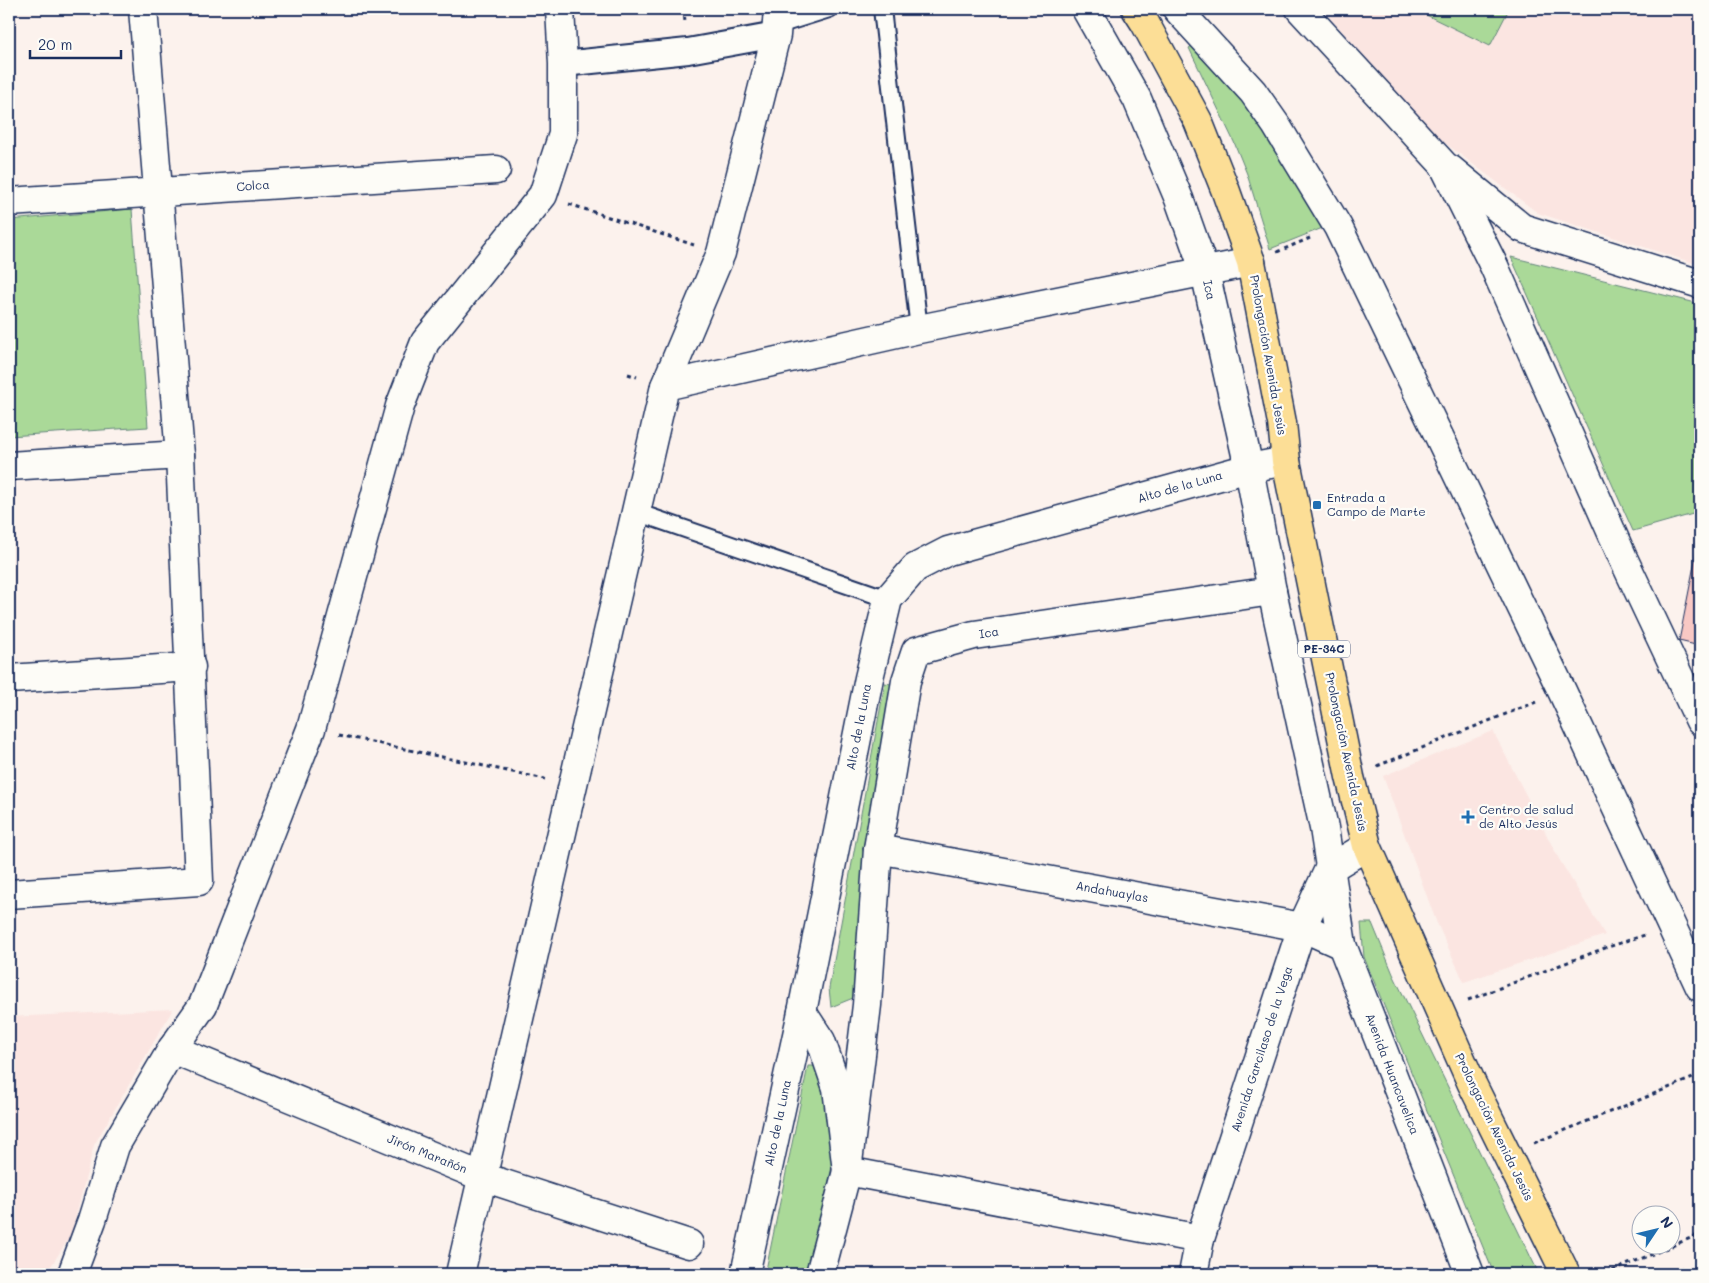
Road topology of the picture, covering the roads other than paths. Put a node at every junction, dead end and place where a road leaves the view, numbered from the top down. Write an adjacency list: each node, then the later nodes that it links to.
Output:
1 (143, 9): 13 (street)
2 (560, 9): 10 (street)
3 (829, 9): 9 (lane)
4 (882, 9): 18 (lane)
5 (1086, 9): 16 (street, Ica)
6 (1136, 9): 15 (main road, Prolongación Avenida Jesús / PE-34C)
7 (1177, 9): 36 (street)
8 (1300, 9): 11 (street)
9 (777, 23): 10 (street); 19 (street)
10 (562, 64): 38 (street)
11 (1443, 164): 17 (street); 29 (street)
12 (496, 170): 13 (street, Colca)
13 (159, 192): 14 (street, Colca); 20 (street)
14 (9, 202)
15 (1251, 262): 16 (street); 21 (main road, Prolongación Avenida Jesús / PE-34C)
16 (1205, 272): 18 (street); 23 (street, Ica)
17 (1700, 284)
18 (919, 329): 19 (street)
19 (665, 386): 24 (street)
20 (180, 456): 22 (street); 27 (street)
21 (1286, 461): 23 (street, Alto de la Luna); 30 (main road, Prolongación Avenida Jesús / PE-34C)
22 (9, 466)
23 (1249, 468): 25 (street, Ica); 26 (street, Alto de la Luna)
24 (636, 512): 26 (lane); 40 (street)
25 (1272, 591): 31 (street, Ica); 32 (street, Ica)
26 (888, 599): 37 (street, Alto de la Luna)
27 (191, 667): 28 (street); 33 (street)
28 (9, 679)
29 (1700, 721)
30 (1367, 846): 32 (street); 49 (main road, Prolongación Avenida Jesús / PE-34C)
31 (878, 849): 34 (street, Andahuaylas); 39 (street)
32 (1330, 869): 34 (street, Avenida Garcilaso de la Vega); 35 (street, Avenida Huancavelica)
33 (9, 894)
34 (1302, 927): 35 (street, Andahuaylas); 41 (street, Avenida Garcilaso de la Vega)
35 (1342, 945): 48 (street, Avenida Huancavelica)
36 (1700, 987)
37 (802, 1012): 39 (street); 45 (street, Alto de la Luna)
38 (172, 1049): 40 (street, Jirón Marañón); 43 (street)
39 (847, 1172): 41 (street); 46 (street)
40 (483, 1177): 42 (street, Jirón Marañón); 44 (street)
41 (1200, 1239): 47 (street, Avenida Garcilaso de la Vega)
42 (689, 1244)
43 (72, 1274)
44 (460, 1274)
45 (745, 1274)
46 (820, 1274)
47 (1194, 1274)
48 (1470, 1274)
49 (1566, 1274)

